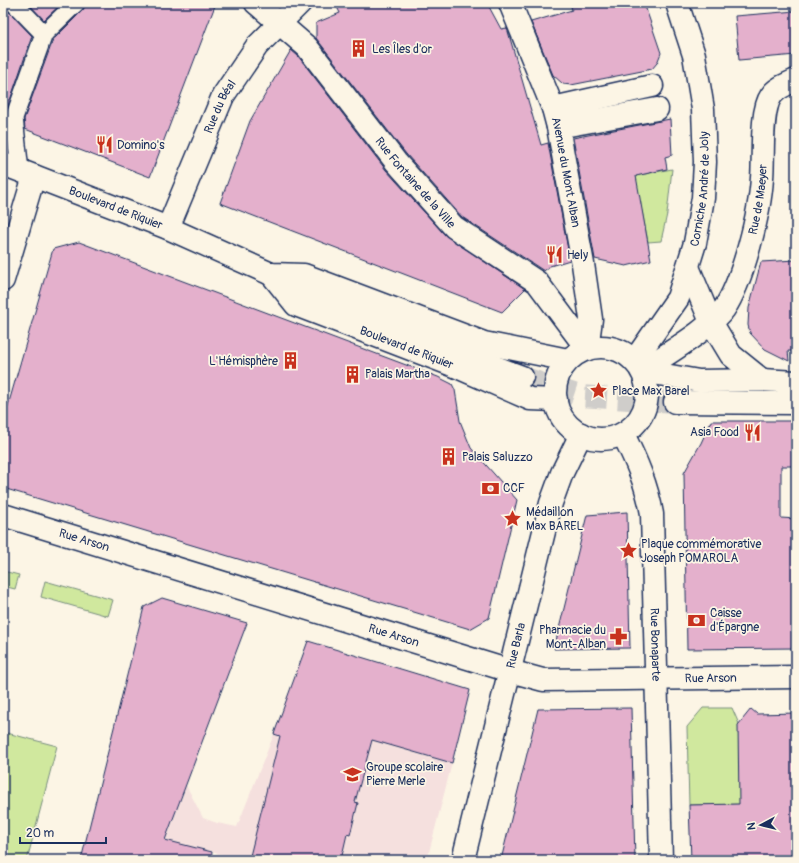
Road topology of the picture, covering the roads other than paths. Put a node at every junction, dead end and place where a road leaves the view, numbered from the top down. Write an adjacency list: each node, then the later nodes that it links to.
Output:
1 (14, 3): 8 (lane)
2 (76, 3): 8 (lane)
3 (256, 3): 7 (main road, Rue Fontaine de la Ville)
4 (300, 3): 7 (main road, Rue du Béal)
5 (510, 3): 12 (main road, Avenue du Mont Alban)
6 (677, 3): 15 (main road, Corniche André de Joly)
7 (279, 22): 14 (main road, Rue du Béal); 19 (main road, Rue Fontaine de la Ville)
8 (44, 34): 13 (lane)
9 (796, 80): 18 (main road, Rue de Maeyer)
10 (652, 86): 12 (main road)
11 (657, 109): 12 (main road)
12 (555, 118): 19 (main road, Avenue du Mont Alban)
13 (19, 170): 14 (main road, Boulevard de Riquier); 17 (main road)
14 (168, 228): 16 (main road, Boulevard de Riquier)
15 (688, 268): 18 (main road); 21 (main road, Corniche André de Joly)
16 (271, 274): 20 (main road, Boulevard de Riquier); 22 (main road, Boulevard de Riquier); 25 (main road, Boulevard de Riquier)
17 (3, 280)
18 (712, 322): 21 (main road, Rue de Maeyer); 23 (main road)
19 (587, 349): 20 (main road); 21 (main road)
20 (568, 360): 25 (main road)
21 (638, 366): 23 (main road); 29 (main road)
22 (522, 377)
23 (762, 380): 24 (main road)
24 (796, 382)
25 (556, 400): 28 (main road)
26 (675, 402): 27 (main road)
27 (796, 403)
28 (581, 434): 29 (main road); 31 (main road, Rue Barla)
29 (623, 434): 32 (main road, Rue Bonaparte)
30 (3, 515): 31 (main road, Rue Arson)
31 (510, 671): 32 (main road, Rue Arson); 34 (main road, Rue Barla)
32 (657, 678): 33 (main road, Rue Arson); 35 (main road, Rue Bonaparte)
33 (796, 678)
34 (463, 860)
35 (662, 860)

